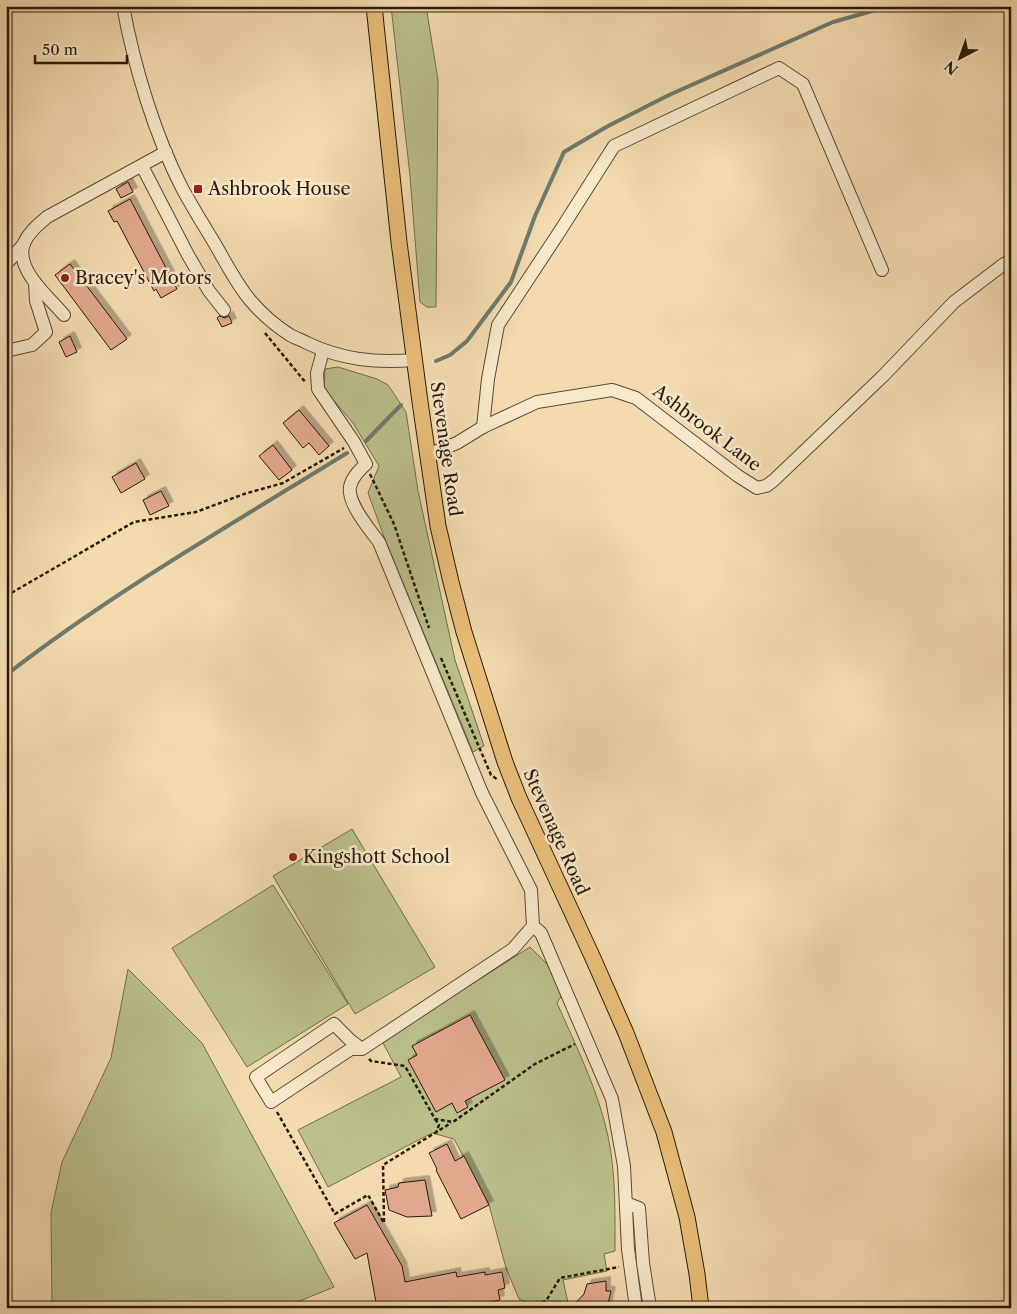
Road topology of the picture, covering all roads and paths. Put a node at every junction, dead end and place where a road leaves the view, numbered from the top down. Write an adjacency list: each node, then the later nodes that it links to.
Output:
1 (122, 6): 3 (street, Stevenage Road)
2 (374, 6): 15 (main road, Stevenage Road)
3 (166, 152): 4 (street); 14 (street, Stevenage Road)
4 (142, 166): 5 (street); 10 (street)
5 (24, 244): 7 (street); 9 (street)
6 (1011, 261): 17 (street, Ashbrook Lane)
7 (6, 264)
8 (882, 270): 17 (street)
9 (35, 283): 11 (street); 13 (street)
10 (224, 310)
11 (64, 315)
12 (262, 329): 16 (path)
13 (6, 351)
14 (323, 351): 15 (street, Stevenage Road); 16 (street)
15 (414, 360): 19 (main road, Stevenage Road)
16 (318, 388): 18 (street)
17 (484, 427): 19 (street, Ashbrook Lane)
18 (354, 442): 20 (street); 21 (path)
19 (427, 455): 36 (main road, Stevenage Road)
20 (366, 464): 22 (path); 25 (street)
21 (6, 596)
22 (431, 634)
23 (438, 652): 24 (path)
24 (498, 780)
25 (533, 926): 26 (street); 27 (street)
26 (587, 1038): 30 (path); 32 (street)
27 (362, 1049): 28 (street); 28 (street); 29 (path)
28 (271, 1102): 31 (path)
29 (435, 1119): 30 (path); 31 (path)
30 (453, 1122): 31 (path)
31 (436, 1133)
32 (636, 1264): 33 (path); 34 (street); 35 (street)
33 (534, 1308)
34 (636, 1308)
35 (650, 1308)
36 (701, 1308)

